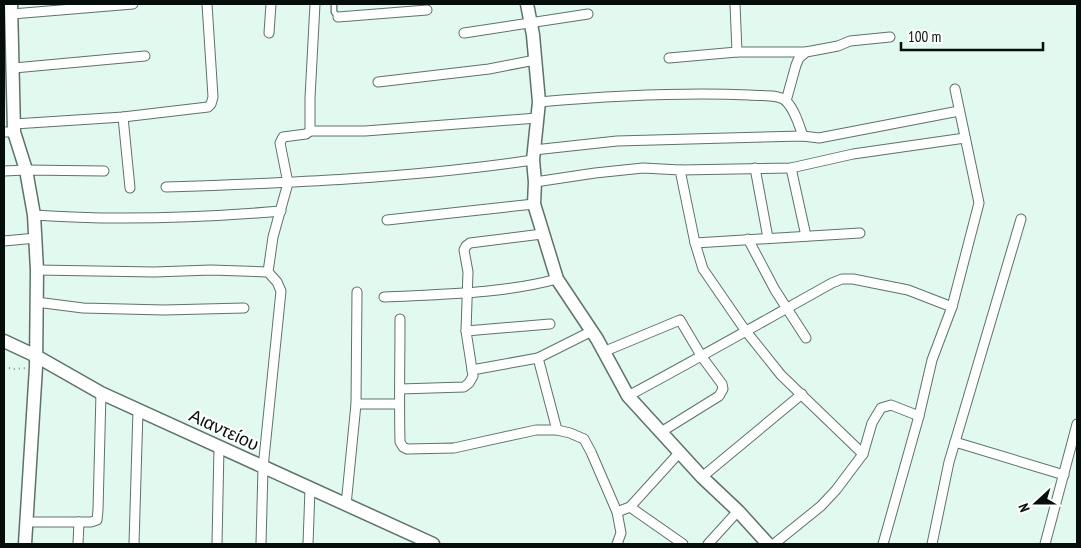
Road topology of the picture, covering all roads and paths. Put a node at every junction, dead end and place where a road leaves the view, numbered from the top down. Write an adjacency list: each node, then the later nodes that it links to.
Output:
1 (133, 4): 8 (street)
2 (207, 4): 27 (street)
3 (271, 4): 14 (street)
4 (315, 4): 30 (street)
5 (334, 4): 11 (lane)
6 (527, 4): 12 (street)
7 (734, 4): 16 (street)
8 (11, 9): 21 (street)
9 (427, 10): 11 (street)
10 (588, 14): 12 (street)
11 (338, 17)
12 (531, 23): 13 (street); 20 (street)
13 (464, 33)
14 (269, 34)
15 (890, 37): 17 (street)
16 (737, 52): 17 (street); 19 (street)
17 (806, 52): 24 (street)
18 (145, 56): 21 (street)
19 (669, 58)
20 (536, 60): 22 (street); 25 (street)
21 (14, 68): 29 (street)
22 (378, 82)
23 (954, 89): 26 (street)
24 (786, 101): 25 (street); 31 (street)
25 (539, 102): 28 (street)
26 (959, 111): 31 (street); 32 (street)
27 (123, 117): 29 (street); 43 (street)
28 (537, 118): 30 (street); 33 (street)
29 (11, 129): 36 (street)
30 (310, 131): 41 (street)
31 (803, 136): 33 (street)
32 (965, 138): 35 (street); 64 (street)
33 (534, 155): 40 (street); 41 (street)
34 (755, 168): 35 (street); 37 (street); 53 (street)
35 (791, 168): 51 (street)
36 (26, 170): 38 (street); 39 (street); 46 (street)
37 (680, 170): 40 (street); 56 (street)
38 (4, 171)
39 (104, 171)
40 (535, 182): 44 (street)
41 (288, 183): 42 (street); 45 (street)
42 (166, 187)
43 (130, 188)
44 (534, 204): 48 (street); 49 (street)
45 (281, 211): 46 (street); 58 (street)
46 (34, 215): 52 (street)
47 (1021, 219): 91 (street)
48 (387, 220)
49 (542, 234): 59 (street); 61 (street)
50 (860, 234): 51 (street)
51 (806, 236): 53 (street)
52 (36, 238): 55 (street); 57 (street)
53 (768, 238): 54 (street)
54 (748, 239): 56 (street); 66 (street)
55 (4, 241)
56 (695, 243): 69 (street)
57 (37, 270): 58 (street); 63 (street)
58 (268, 272): 96 (street)
59 (557, 279): 61 (street); 71 (street)
60 (357, 292): 84 (street)
61 (467, 293): 62 (street); 70 (street)
62 (384, 297)
63 (36, 302): 65 (street); 77 (street)
64 (952, 307): 66 (street); 87 (street)
65 (244, 308)
66 (786, 308): 69 (street); 72 (street)
67 (400, 319): 80 (street)
68 (550, 324): 70 (street)
69 (745, 330): 75 (street); 82 (street)
70 (466, 331): 79 (street)
71 (592, 331): 74 (street); 76 (street)
72 (806, 338)
73 (4, 341): 77 (street, Αιαντείου)
74 (603, 352): 75 (street); 83 (street)
75 (702, 357): 83 (street); 90 (street)
76 (538, 358): 79 (street); 89 (street)
77 (36, 361): 78 (path); 81 (street, Αιαντείου); 104 (street)
78 (4, 367)
79 (472, 370): 80 (street)
80 (400, 389): 85 (street)
81 (101, 393): 86 (street, Αιαντείου); 105 (street)
82 (802, 394): 95 (street); 98 (street)
83 (628, 396): 90 (street)
84 (356, 404): 85 (street); 100 (street)
85 (399, 404): 89 (street)
86 (138, 410): 92 (street, Αιαντείου); 109 (street)
87 (919, 416): 95 (street); 119 (street)
88 (1077, 424): 93 (street)
89 (557, 430): 103 (street)
90 (661, 432): 94 (street)
91 (955, 442): 97 (street); 120 (street)
92 (219, 447): 96 (street, Αιαντείου); 110 (street)
93 (1074, 448): 97 (street)
94 (680, 453): 98 (street); 101 (street)
95 (863, 454): 118 (street)
96 (262, 468): 99 (street, Αιαντείου); 111 (street)
97 (1064, 475): 121 (street)
98 (702, 477): 102 (street)
99 (310, 489): 100 (street, Αιαντείου); 112 (street)
100 (346, 505): 106 (street, Αιαντείου)
101 (630, 507): 103 (street); 115 (street)
102 (738, 511): 116 (street); 117 (street)
103 (617, 512): 114 (street)
104 (27, 522): 105 (street); 107 (street)
105 (79, 522): 108 (street)
106 (413, 540): 113 (street, Αιαντείου)
107 (25, 544)
108 (78, 544)
109 (134, 544)
110 (217, 544)
111 (261, 544)
112 (308, 544)
113 (433, 544)
114 (617, 544)
115 (683, 544)
116 (708, 544)
117 (768, 544)
118 (774, 544)
119 (883, 544)
120 (932, 544)
121 (1045, 544)

